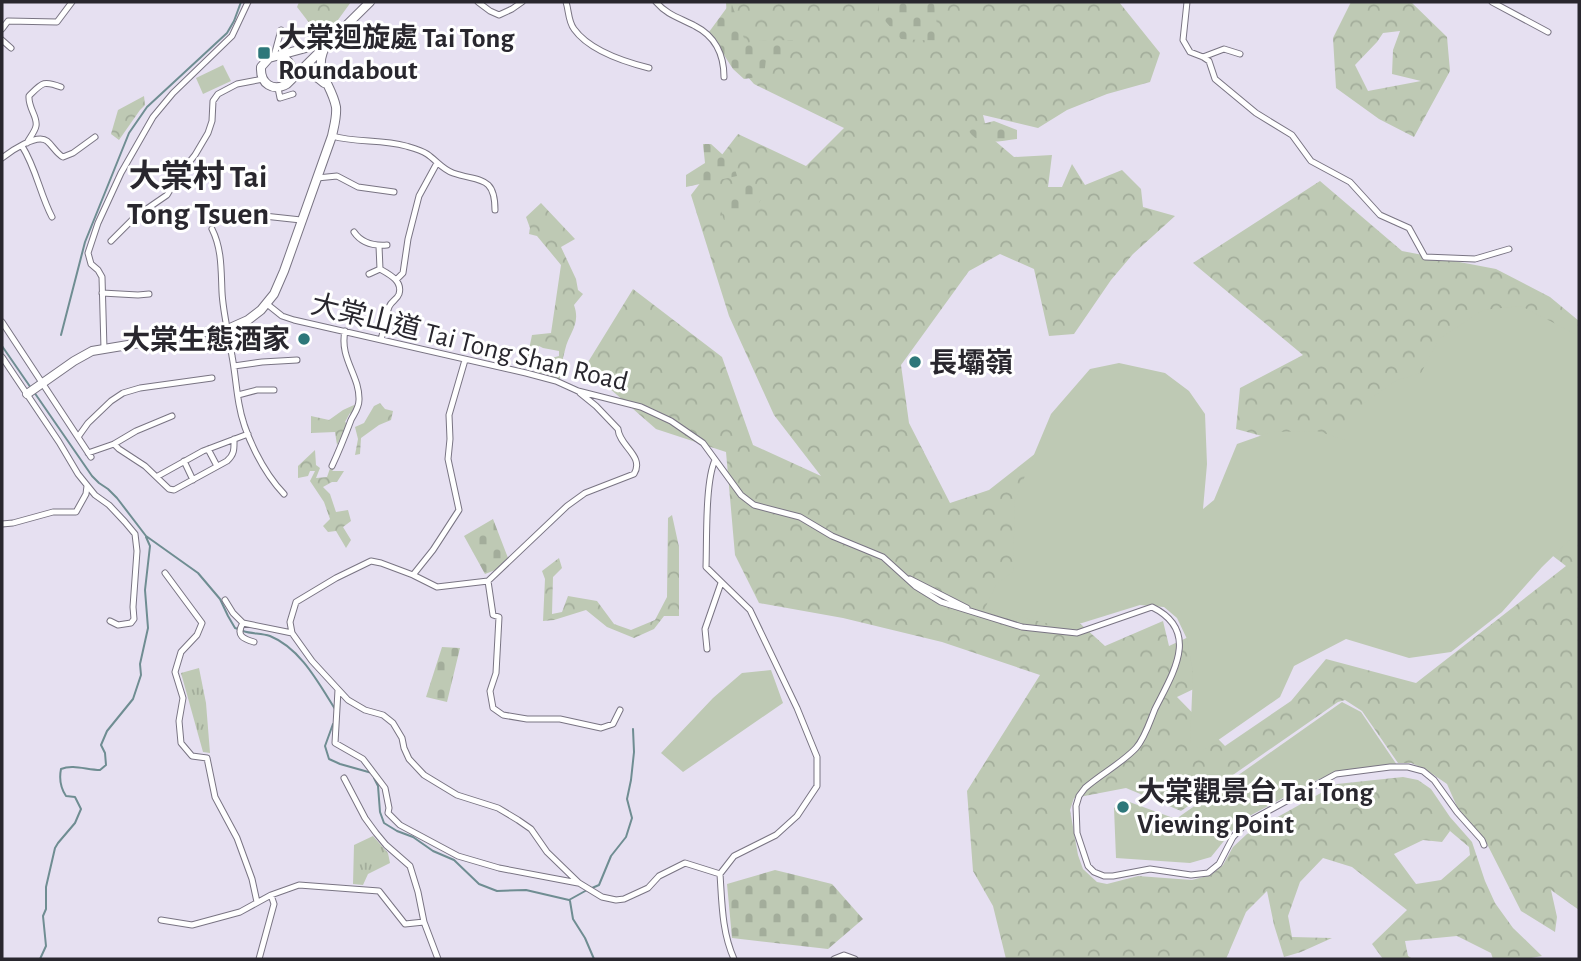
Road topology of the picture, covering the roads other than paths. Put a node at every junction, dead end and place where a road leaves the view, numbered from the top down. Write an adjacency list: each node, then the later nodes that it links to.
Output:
1 (72, 2): 10 (street)
2 (248, 2): 47 (street)
3 (370, 2): 14 (street)
4 (478, 2): 5 (street)
5 (522, 2)
6 (566, 2): 19 (street)
7 (656, 2): 20 (street)
8 (1187, 2): 18 (street)
9 (1492, 2): 12 (street)
10 (2, 29)
11 (281, 30): 17 (street)
12 (1548, 32)
13 (2, 40): 15 (street)
14 (328, 42): 17 (street); 21 (street); 23 (street)
15 (11, 48)
16 (1240, 54): 18 (street)
17 (276, 56): 21 (street); 22 (street)
18 (1203, 57): 43 (street)
19 (649, 68)
20 (724, 77)
21 (293, 78): 23 (street); 25 (street)
22 (263, 79): 25 (street); 40 (street)
23 (327, 85): 27 (street)
24 (61, 87): 29 (street)
25 (278, 88): 26 (street)
26 (293, 94)
27 (332, 136): 31 (street); 32 (street)
28 (95, 137): 29 (street)
29 (24, 145): 30 (street); 35 (street)
30 (2, 158)
31 (437, 163): 34 (street); 46 (street)
32 (317, 178): 33 (street); 37 (street)
33 (394, 192)
34 (495, 210)
35 (52, 217)
36 (233, 220): 37 (street)
37 (301, 220): 49 (street)
38 (212, 229): 51 (street)
39 (354, 232): 42 (street)
40 (111, 241)
41 (387, 245): 42 (street)
42 (379, 246): 44 (street)
43 (1509, 249)
44 (380, 269): 45 (street); 46 (street)
45 (369, 274)
46 (396, 280): 53 (street)
47 (102, 293): 48 (street); 54 (street)
48 (149, 294)
49 (267, 304): 51 (street); 52 (street, 大棠山道 Tai Tong Shan Road)
50 (2, 322): 60 (street)
51 (228, 328): 54 (street); 58 (street)
52 (345, 331): 53 (street, 大棠山道 Tai Tong Shan Road); 74 (street)
53 (381, 340): 57 (street, 大棠山道 Tai Tong Shan Road)
54 (104, 349): 60 (street)
55 (2, 357): 63 (street)
56 (297, 360): 58 (street)
57 (465, 360): 62 (street, 大棠山道 Tai Tong Shan Road); 82 (street)
58 (234, 366): 64 (street)
59 (212, 378): 67 (street)
60 (42, 383): 63 (street); 67 (street)
61 (274, 390): 64 (street)
62 (578, 391): 71 (street, 大棠山道 Tai Tong Shan Road); 83 (street)
63 (27, 394): 78 (street)
64 (237, 395): 66 (street)
65 (172, 416): 69 (street)
66 (248, 434): 68 (street); 79 (street)
67 (78, 438): 69 (street)
68 (234, 439): 70 (street); 73 (street)
69 (114, 444): 75 (street)
70 (208, 449): 72 (street); 73 (street)
71 (715, 460): 76 (street, 大棠山道 Tai Tong Shan Road); 76 (street)
72 (184, 461): 75 (street); 77 (street)
73 (217, 466): 77 (street)
74 (332, 466)
75 (158, 476): 77 (street)
76 (718, 477): 84 (street); 94 (street, 大棠山道 Tai Tong Shan Road)
77 (193, 480)
78 (87, 486): 80 (street); 86 (street)
79 (284, 494)
80 (2, 524)
81 (165, 573): 98 (street)
82 (413, 575): 83 (street); 88 (street)
83 (488, 581): 92 (street)
84 (721, 583): 90 (street); 95 (street)
85 (225, 600): 87 (street)
86 (110, 621)
87 (242, 625): 88 (street); 89 (street)
88 (292, 633): 91 (street)
89 (254, 642)
90 (707, 649)
91 (338, 690): 96 (street); 96 (street)
92 (620, 710)
93 (344, 778): 100 (street)
94 (1484, 845)
95 (720, 874): 96 (street); 103 (street)
96 (579, 883)
97 (271, 895): 98 (street); 100 (street); 101 (street)
98 (257, 902): 99 (street)
99 (161, 920)
100 (424, 922): 102 (street)
101 (258, 959)
102 (438, 959)
103 (734, 959)
104 (834, 959): 105 (street)
105 (855, 959)

